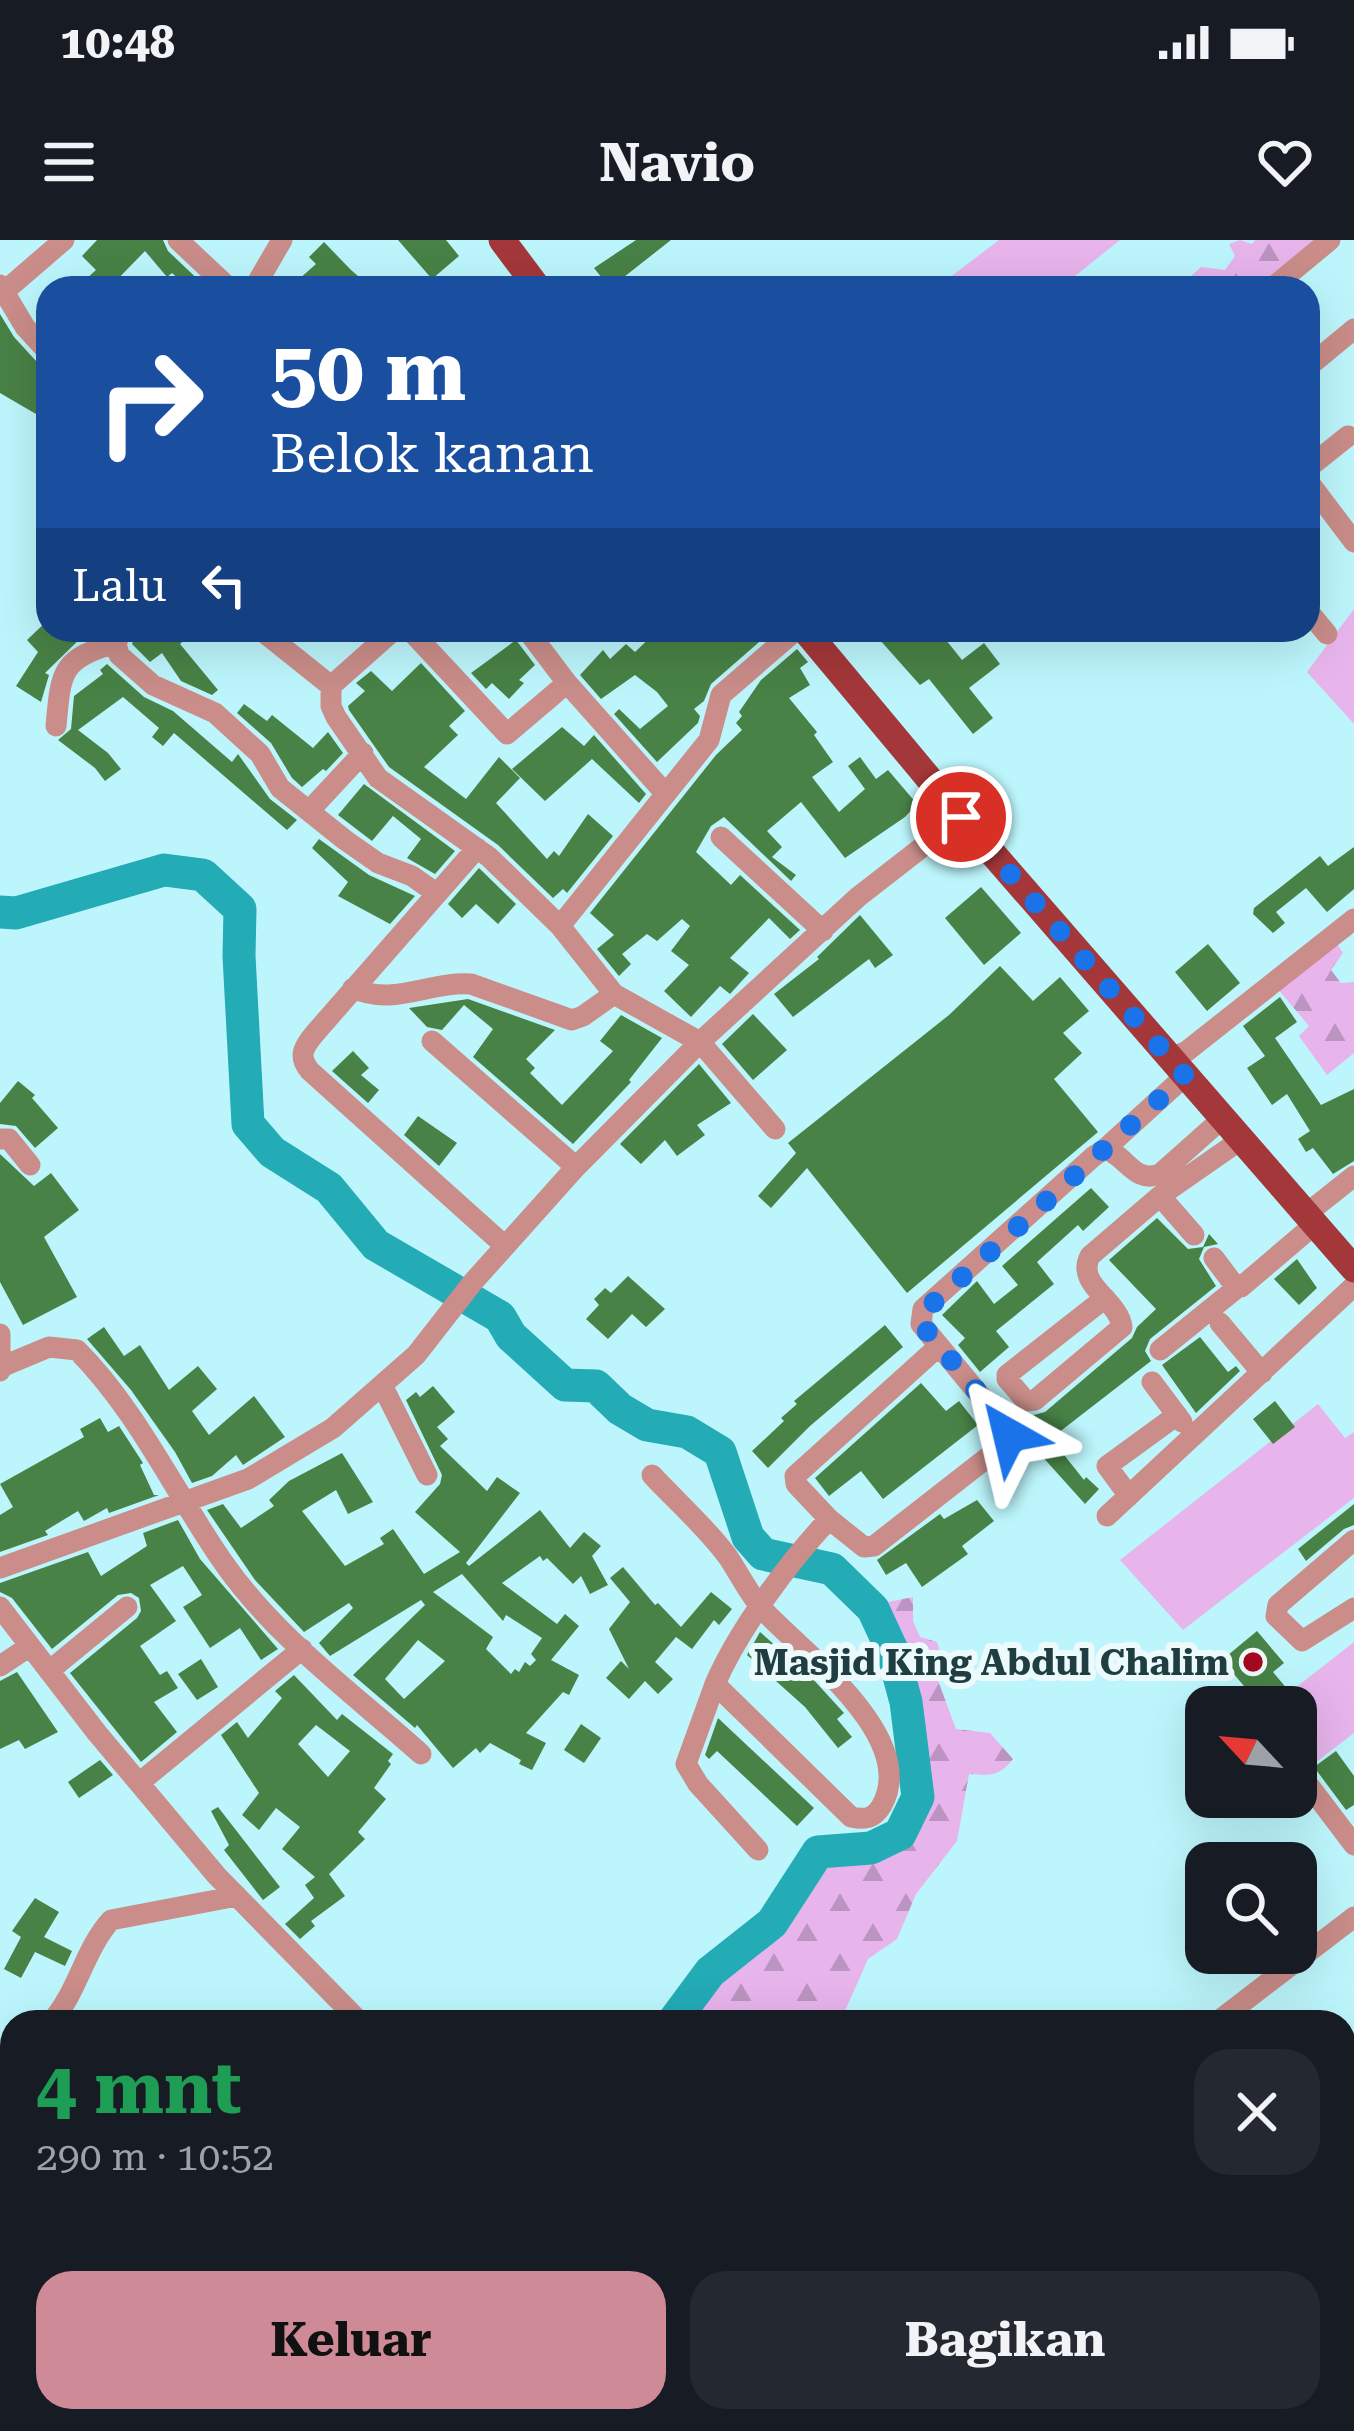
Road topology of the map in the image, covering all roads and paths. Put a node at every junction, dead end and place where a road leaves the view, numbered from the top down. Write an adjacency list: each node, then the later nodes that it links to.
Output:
1 (64, 240): 10 (street)
2 (178, 240): 6 (street)
3 (282, 240): 7 (street)
4 (502, 240): 8 (main road)
5 (1330, 240): 9 (street)
6 (217, 276)
7 (261, 276)
8 (526, 276)
9 (1286, 276)
10 (2, 291): 12 (street)
11 (1354, 329): 13 (street)
12 (36, 339)
13 (1320, 357)
14 (1348, 436): 15 (street)
15 (1320, 458)
16 (1320, 495): 17 (street)
17 (1352, 534)
18 (1320, 625): 19 (street)
19 (1327, 634)
20 (107, 642): 30 (street)
21 (119, 642): 33 (street)
22 (276, 642): 29 (street)
23 (380, 642): 29 (street)
24 (421, 642): 28 (street)
25 (536, 642): 28 (street)
26 (798, 642): 32 (street)
27 (818, 642): 34 (main road)
28 (567, 683): 32 (street)
29 (331, 686): 31 (street)
30 (56, 726)
31 (363, 753): 33 (street); 36 (street)
32 (664, 792): 39 (street)
33 (308, 811): 37 (street)
34 (961, 817): 40 (street); 45 (main road)
35 (721, 837): 40 (street)
36 (477, 848): 37 (street); 39 (street)
37 (436, 893): 41 (street)
38 (1354, 919): 45 (street)
39 (560, 926): 42 (street)
40 (823, 931): 44 (street)
41 (353, 988): 42 (street); 56 (street)
42 (614, 994): 44 (street)
43 (432, 1041): 51 (street)
44 (700, 1042): 46 (street); 51 (street)
45 (1187, 1055): 47 (main road); 49 (street)
46 (775, 1129)
47 (1233, 1129): 49 (street); 53 (street); 54 (main road)
48 (0, 1139): 50 (street)
49 (1106, 1149): 64 (street)
50 (30, 1165)
51 (576, 1167): 56 (street)
52 (1345, 1184): 54 (street)
53 (1160, 1196): 55 (street); 61 (street)
54 (1312, 1215): 58 (main road); 60 (street)
55 (1194, 1235)
56 (506, 1246): 69 (street)
57 (1214, 1258): 60 (street)
58 (1354, 1269)
59 (1354, 1286): 67 (street)
60 (1238, 1287): 65 (street)
61 (1105, 1298): 61 (street)
62 (1220, 1323): 67 (street)
63 (0, 1334): 66 (street)
64 (939, 1346): 77 (street); 77 (street)
65 (1160, 1351)
66 (1, 1369): 75 (street)
67 (1262, 1372): 71 (street)
68 (1152, 1382): 70 (street)
69 (382, 1385): 72 (street); 75 (street)
70 (1177, 1415): 71 (street); 74 (street)
71 (1193, 1437): 74 (street)
72 (427, 1475)
73 (652, 1475): 83 (street)
74 (1129, 1496): 76 (street)
75 (185, 1504): 79 (street); 85 (street)
76 (1107, 1516)
77 (824, 1524): 83 (street)
78 (1354, 1540): 82 (street)
79 (0, 1568)
80 (0, 1607): 84 (street)
81 (127, 1607): 87 (street)
82 (1354, 1608)
83 (762, 1609): 88 (street); 88 (street)
84 (29, 1646): 86 (street); 87 (street)
85 (302, 1649): 89 (street); 90 (street)
86 (0, 1666)
87 (49, 1671): 90 (street)
88 (715, 1684): 93 (street)
89 (422, 1754)
90 (139, 1783): 94 (street)
91 (1317, 1796): 92 (street)
92 (1354, 1845)
93 (758, 1850)
94 (237, 1896): 96 (street); 97 (street)
95 (1354, 1917): 98 (street)
96 (60, 2010)
97 (347, 2010)
98 (1232, 2010)

